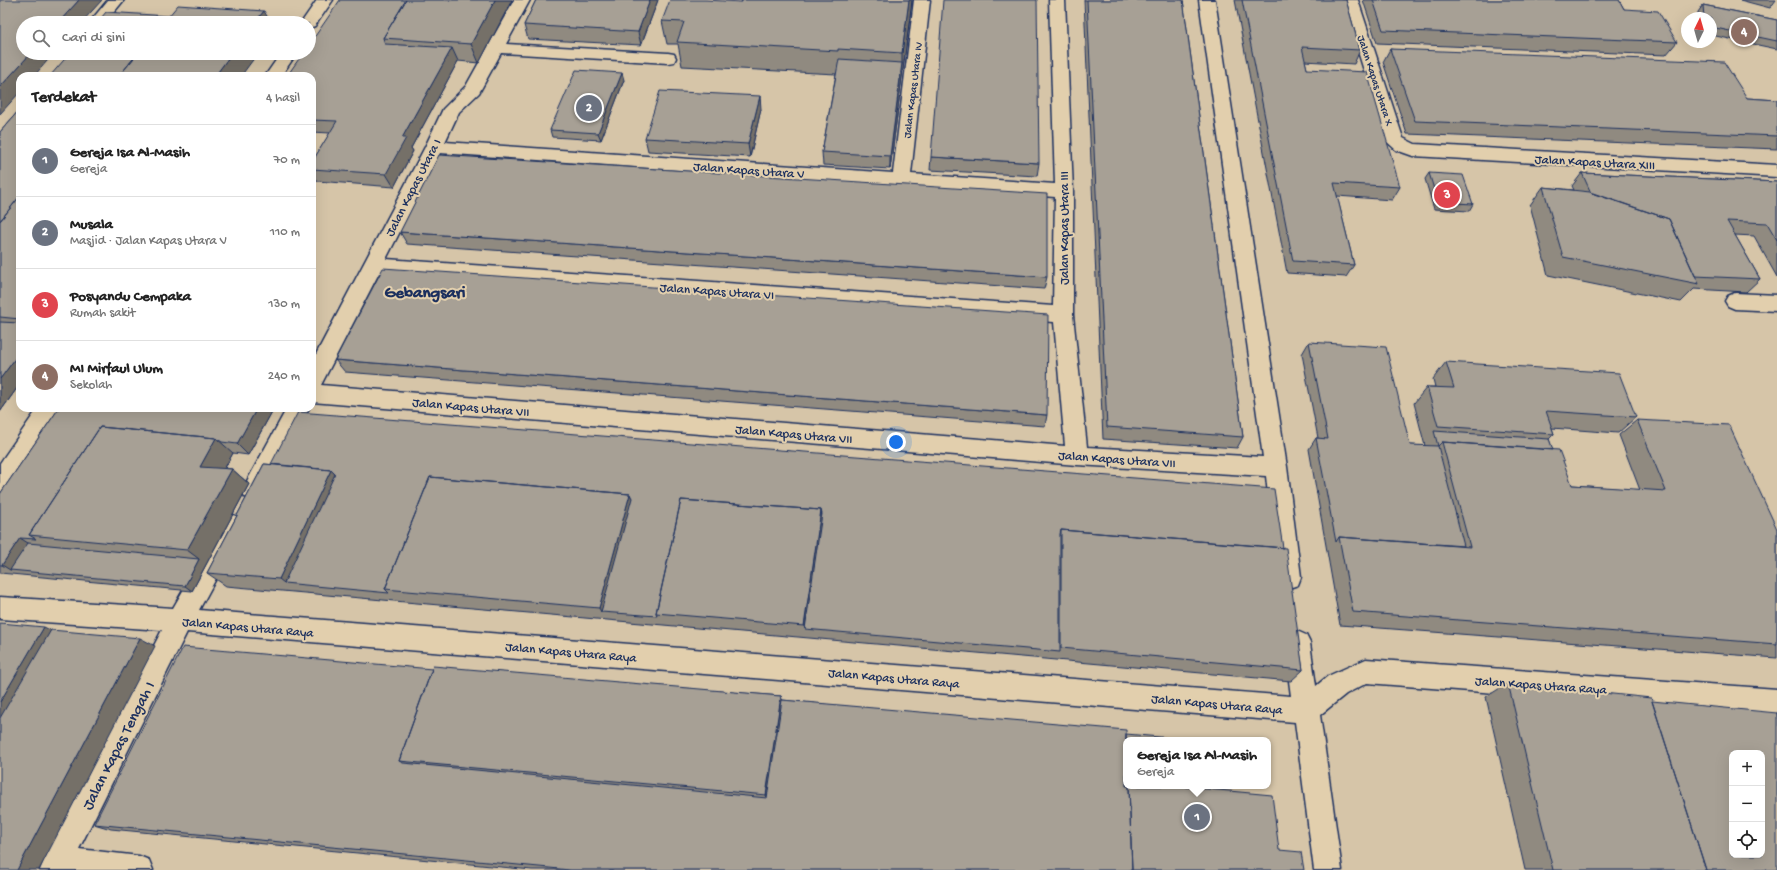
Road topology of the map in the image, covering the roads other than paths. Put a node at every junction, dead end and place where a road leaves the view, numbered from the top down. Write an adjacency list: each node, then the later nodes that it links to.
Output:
1 (116, 0): 8 (street)
2 (325, 0): 9 (street)
3 (522, 0): 10 (street, Jalan Kapas Utara I)
4 (922, 0): 17 (street, Jalan Kapas Utara IV)
5 (1057, 0): 18 (street, Jalan Kapas Utara III)
6 (1207, 0): 28 (street)
7 (1350, 0): 15 (street, Jalan Kapas Utara X)
8 (103, 16)
9 (314, 16)
10 (496, 48): 11 (street); 14 (street, Jalan Kapas Utara I)
11 (668, 58)
12 (284, 60): 13 (street)
13 (276, 72)
14 (434, 147): 17 (street, Jalan Kapas Utara V); 19 (street, Jalan Kapas Utara I)
15 (1413, 150): 16 (street, Jalan Kapas Utara XIII)
16 (1777, 171)
17 (901, 179): 18 (street, Jalan Kapas Utara V)
18 (1064, 191): 22 (street, Jalan Kapas Utara III)
19 (372, 265): 22 (street, Jalan Kapas Utara VI); 23 (street, Jalan Kapas Utara I)
20 (1735, 301): 21 (street)
21 (1777, 303)
22 (1063, 315): 27 (street, Jalan Kapas Utara III)
23 (316, 374)
24 (316, 393): 27 (street, Jalan Kapas Utara VII)
25 (47, 412): 29 (street)
26 (296, 412): 32 (street)
27 (1077, 456): 28 (street, Jalan Kapas Utara VII)
28 (1276, 467): 30 (street)
29 (0, 482)
30 (1291, 592)
31 (0, 608): 32 (street, Jalan Kapas Utara Raya)
32 (180, 620): 35 (street, Jalan Kapas Utara Raya); 36 (street, Jalan Kapas Tengah I)
33 (1295, 624): 35 (street)
34 (1777, 702): 35 (street, Jalan Kapas Utara Raya)
35 (1305, 710): 38 (street)
36 (56, 866): 37 (street)
37 (139, 870)
38 (1328, 870)

